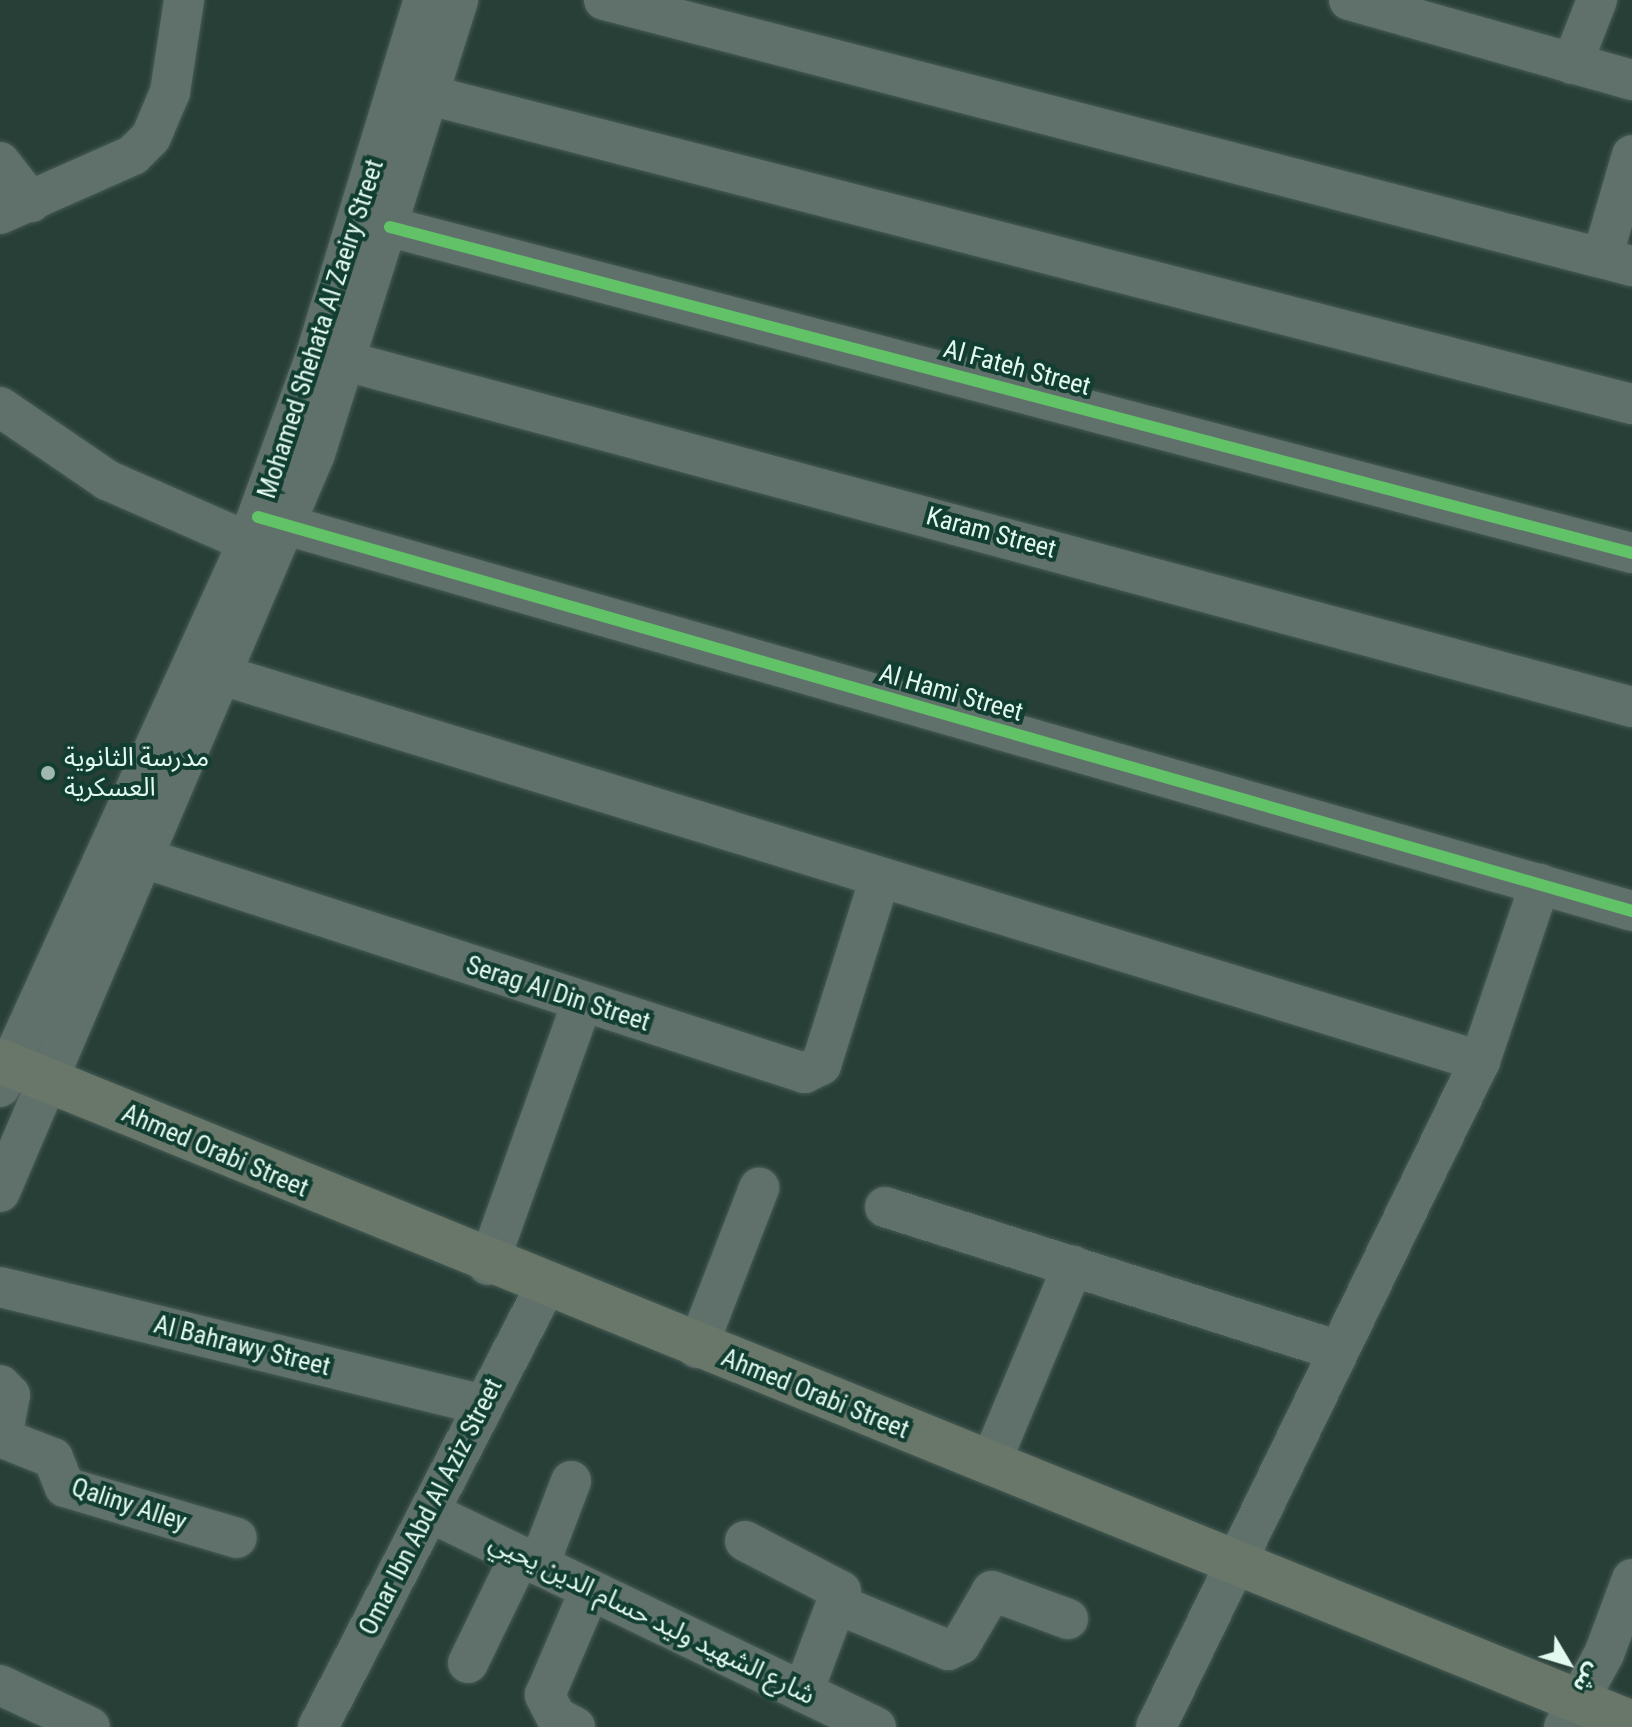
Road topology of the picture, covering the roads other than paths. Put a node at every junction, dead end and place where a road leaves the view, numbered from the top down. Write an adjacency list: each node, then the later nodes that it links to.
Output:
1 (184, 0): 12 (street)
2 (424, 0): 18 (street, Mohamed Shehata Al Zaeiry Street)
3 (458, 0): 9 (street, Mohamed Shehata Al Zaeiry Street)
4 (604, 0): 14 (street)
5 (1349, 0): 7 (street)
6 (1597, 0): 7 (street)
7 (1572, 64): 8 (street)
8 (1632, 80)
9 (429, 95): 13 (street, Mohamed Shehata Al Zaeiry Street); 16 (street)
10 (1632, 155): 14 (street)
11 (0, 162): 12 (street)
12 (15, 208)
13 (390, 227): 15 (street, Mohamed Shehata Al Zaeiry Street); 19 (street, Al Fateh Street)
14 (1617, 262)
15 (349, 362): 18 (street, Mohamed Shehata Al Zaeiry Street); 21 (street, Karam Street)
16 (1632, 404)
17 (0, 407): 18 (street, Al Hami Street)
18 (264, 529): 20 (street, Mohamed Shehata Al Zaeiry Street); 22 (street, Mohamed Shehata Al Zaeiry Street); 24 (street, Al Hami Street)
19 (1632, 553)
20 (222, 675): 22 (street, Mohamed Shehata Al Zaeiry Street); 23 (street)
21 (1632, 707)
22 (124, 851): 26 (street, Serag Al Din Street); 28 (street, Mohamed Shehata Al Zaeiry Street)
23 (880, 878): 26 (street, Serag Al Din Street); 27 (street)
24 (1540, 884): 25 (street, Al Hami Street); 27 (street)
25 (1632, 911)
26 (582, 1002): 32 (street)
27 (1480, 1061): 37 (street)
28 (14, 1073): 30 (street, Mohamed Shehata Al Zaeiry Street); 32 (main road, Ahmed Orabi Street)
29 (759, 1188): 36 (street)
30 (0, 1192)
31 (885, 1207): 33 (street)
32 (488, 1265): 35 (main road, Ahmed Orabi Street)
33 (1073, 1266): 37 (street); 40 (street)
34 (0, 1287): 39 (street, Al Bahrawy Street)
35 (545, 1287): 36 (main road, Ahmed Orabi Street); 39 (street, Omar Ibn Abd Al Aziz Street)
36 (697, 1348): 40 (main road, Ahmed Orabi Street)
37 (1336, 1350): 45 (street)
38 (0, 1385): 43 (street, Qaliny Alley)
39 (484, 1405): 42 (street, Omar Ibn Abd Al Aziz Street)
40 (990, 1464): 45 (main road, Ahmed Orabi Street)
41 (571, 1481): 46 (street)
42 (429, 1512): 46 (street, شارع الشهيد وليد حسام الدين يحيي); 57 (street, Omar Ibn Abd Al Aziz Street)
43 (237, 1538)
44 (745, 1541): 49 (street)
45 (1232, 1559): 54 (main road, Ahmed Orabi Street); 60 (street)
46 (529, 1560): 48 (street, شارع الشهيد وليد حسام الدين يحيي); 51 (street)
47 (1632, 1579): 54 (street)
48 (590, 1590): 53 (street, شارع الشهيد وليد حسام الدين يحيي); 58 (street)
49 (839, 1605): 50 (street); 53 (street)
50 (1068, 1619)
51 (468, 1663)
52 (0, 1685): 56 (street)
53 (803, 1692): 59 (street, شارع الشهيد وليد حسام الدين يحيي)
54 (1572, 1713): 55 (main road, Ahmed Orabi Street)
55 (1632, 1723)
56 (90, 1727)
57 (318, 1727)
58 (575, 1727)
59 (876, 1727)
60 (1156, 1727)

